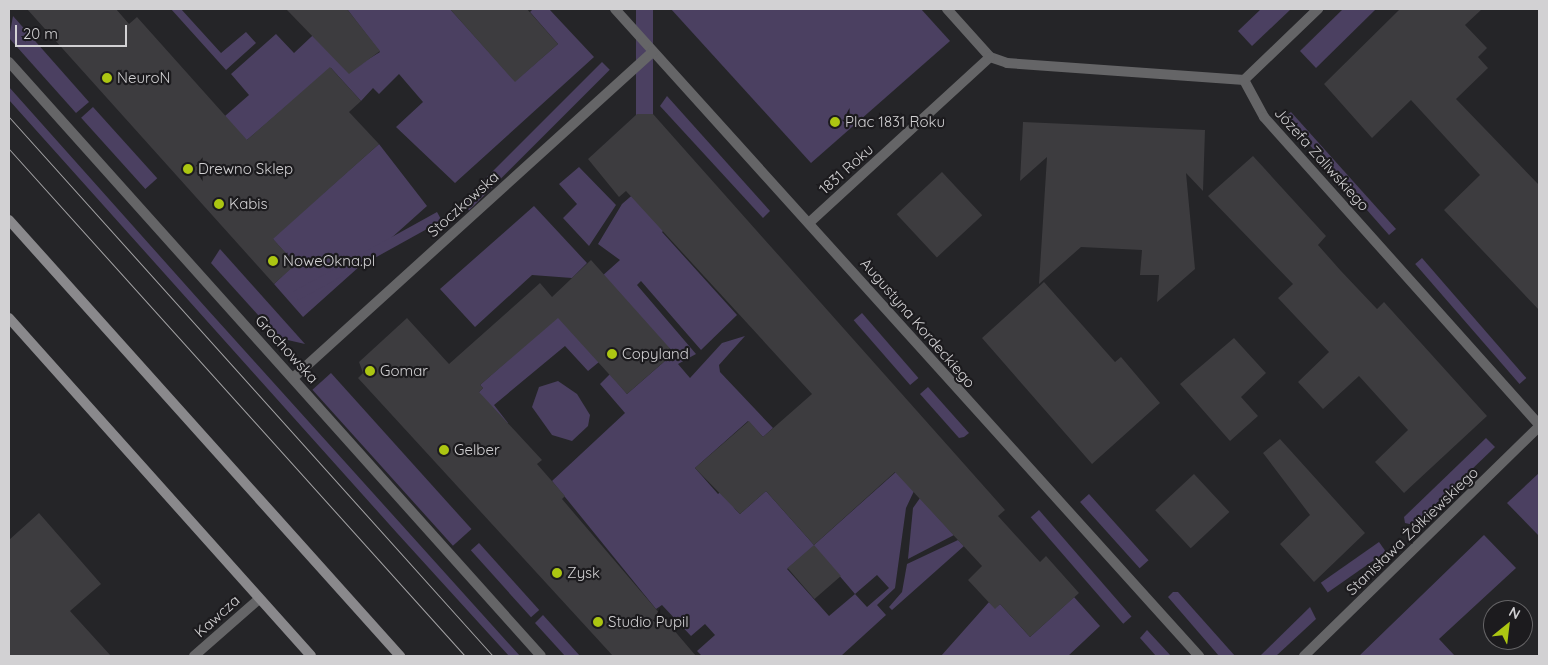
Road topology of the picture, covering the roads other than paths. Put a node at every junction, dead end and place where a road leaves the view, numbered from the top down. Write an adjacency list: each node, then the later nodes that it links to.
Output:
1 (615, 9): 4 (street, Augustyna Kordeckiego)
2 (947, 9): 5 (street)
3 (1318, 9): 7 (street)
4 (653, 52): 9 (street, Augustyna Kordeckiego); 11 (street, Stoczkowska)
5 (990, 57): 7 (street); 9 (street, 1831 Roku)
6 (9, 62): 11 (street, Grochowska)
7 (1244, 80): 12 (street, Józefa Zaliwskiego)
8 (9, 220): 16 (main road)
9 (810, 222): 18 (street, Augustyna Kordeckiego)
10 (9, 318): 13 (main road)
11 (293, 378): 17 (street, Grochowska)
12 (1539, 426): 19 (street, Stanisława Żółkiewskiego)
13 (260, 599): 14 (street, Kawcza); 15 (main road)
14 (194, 656)
15 (311, 656)
16 (400, 656)
17 (541, 656)
18 (1199, 656)
19 (1304, 656)

